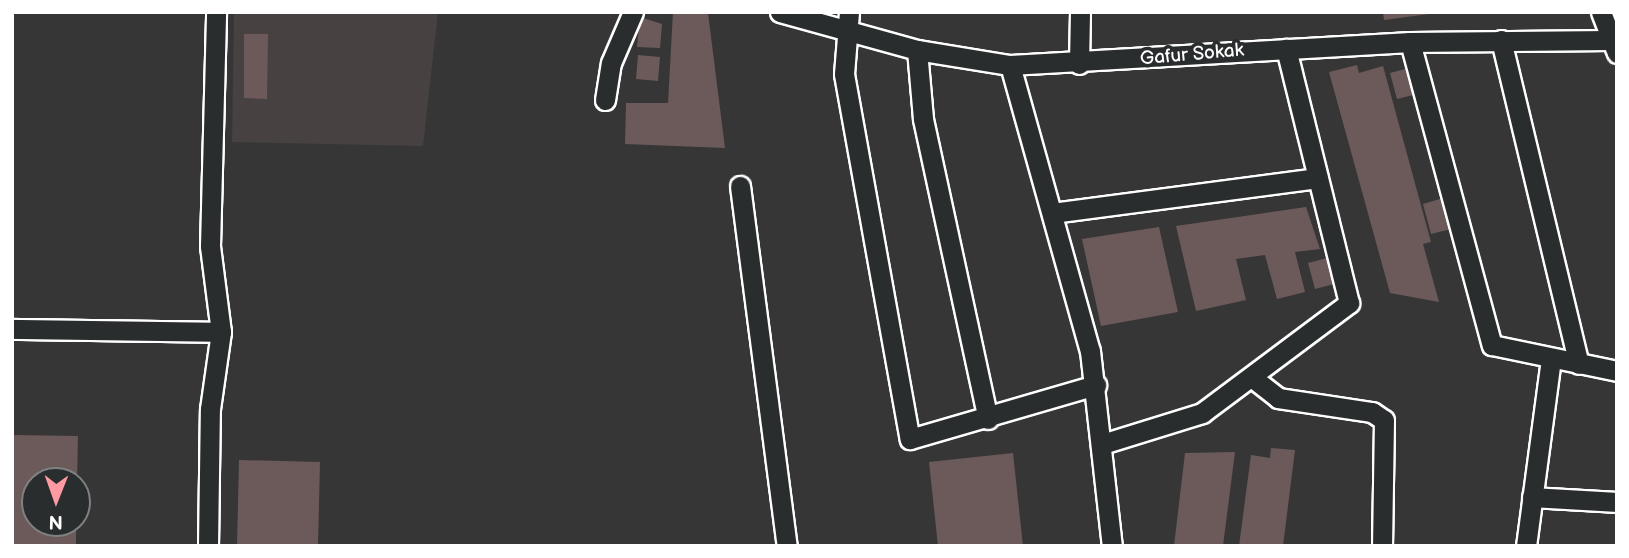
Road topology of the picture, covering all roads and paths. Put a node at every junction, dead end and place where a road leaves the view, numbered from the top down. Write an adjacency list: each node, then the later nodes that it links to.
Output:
1 (216, 12): 19 (street)
2 (633, 12): 14 (street)
3 (780, 12): 6 (street, Gafur Sokak)
4 (1080, 12): 12 (street)
5 (1601, 12): 9 (street)
6 (846, 21): 11 (street, Gafur Sokak); 25 (street)
7 (1500, 40): 8 (street, Gafur Sokak); 9 (street, Gafur Sokak); 21 (street)
8 (1410, 42): 10 (street, Gafur Sokak); 20 (street)
9 (1613, 46)
10 (1286, 49): 12 (street, Gafur Sokak); 15 (street)
11 (917, 50): 13 (street, Gafur Sokak); 25 (street)
12 (1079, 64): 13 (street, Gafur Sokak)
13 (1010, 65): 17 (street)
14 (605, 100)
15 (1318, 178): 17 (street); 23 (street)
16 (740, 186): 30 (street)
17 (1052, 213): 24 (street)
18 (12, 329): 19 (street)
19 (221, 332): 29 (street)
20 (1551, 359): 21 (street); 27 (street)
21 (1579, 364): 22 (street)
22 (1617, 371)
23 (1254, 379): 26 (street); 32 (street)
24 (1096, 385): 25 (street); 26 (street)
25 (988, 419)
26 (1102, 444): 31 (street)
27 (1532, 497): 28 (street); 33 (street)
28 (1617, 502)
29 (208, 546)
30 (787, 546)
31 (1112, 546)
32 (1382, 546)
33 (1526, 546)

